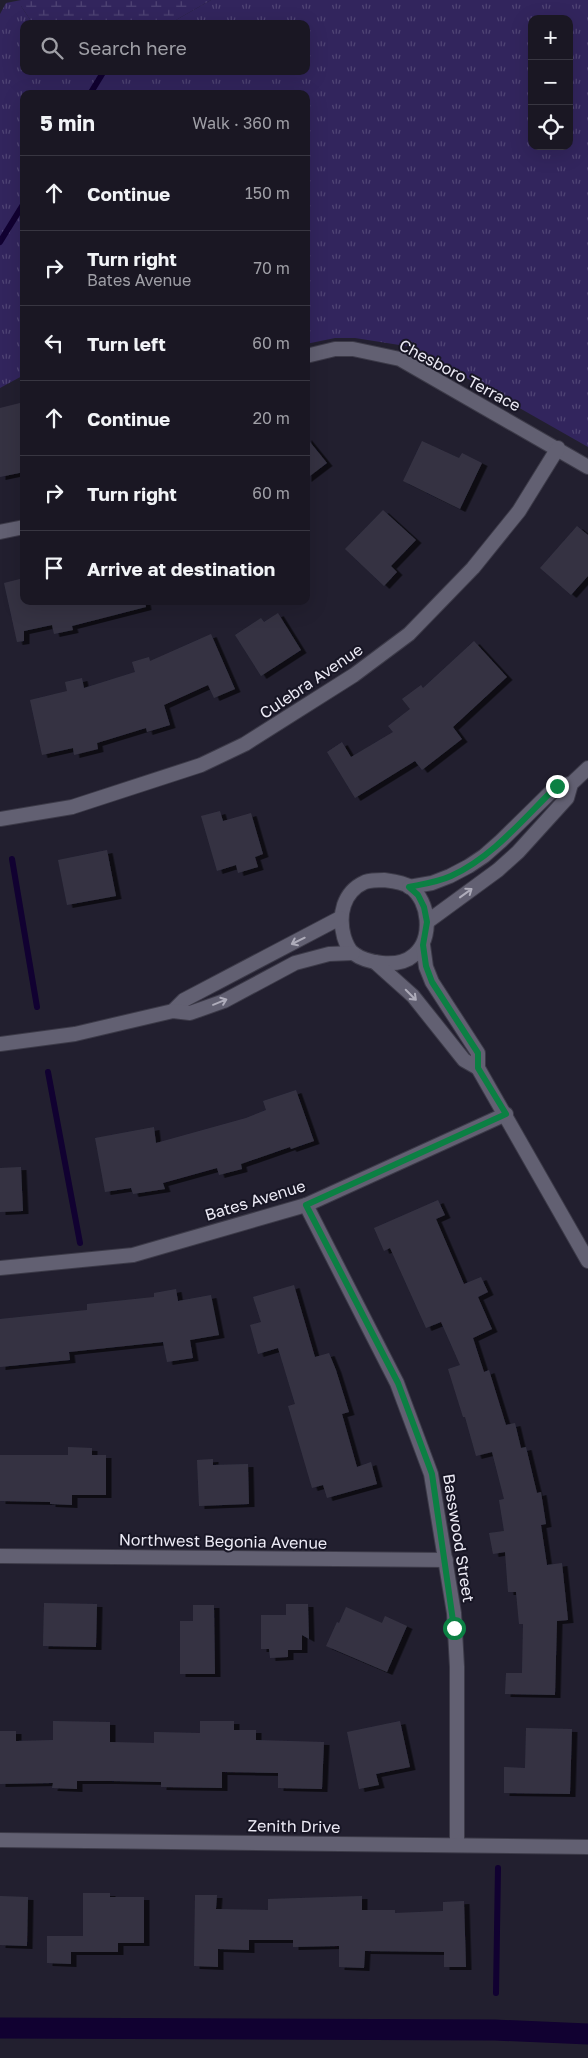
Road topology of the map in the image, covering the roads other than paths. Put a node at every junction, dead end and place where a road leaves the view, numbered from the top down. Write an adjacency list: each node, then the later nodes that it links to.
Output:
1 (310, 355): 2 (street, Chesboro Terrace)
2 (558, 448): 3 (street, Chesboro Terrace); 8 (street, Culebra Avenue)
3 (588, 467)
4 (20, 528): 5 (street)
5 (0, 532)
6 (588, 768): 7 (street)
7 (571, 784): 9 (street); 11 (street, one-way to 7)
8 (0, 819)
9 (409, 887): 10 (street); 11 (street)
10 (340, 918): 13 (street); 15 (street, one-way to 15)
11 (427, 922): 12 (street)
12 (423, 945): 14 (street); 17 (street)
13 (353, 953): 14 (street); 15 (street, one-way to 13)
14 (375, 962): 17 (street, one-way to 17)
15 (173, 1011): 16 (street)
16 (0, 1044)
17 (478, 1068): 18 (street)
18 (506, 1114): 19 (street, Bates Avenue); 20 (street)
19 (306, 1205): 21 (street, Bates Avenue); 23 (street, Basswood Street)
20 (588, 1261)
21 (0, 1268)
22 (0, 1556): 23 (street, Northwest Begonia Avenue)
23 (446, 1560): 25 (street, Basswood Street)
24 (0, 1840): 25 (street, Zenith Drive)
25 (457, 1844): 26 (street, Zenith Drive)
26 (588, 1847)

